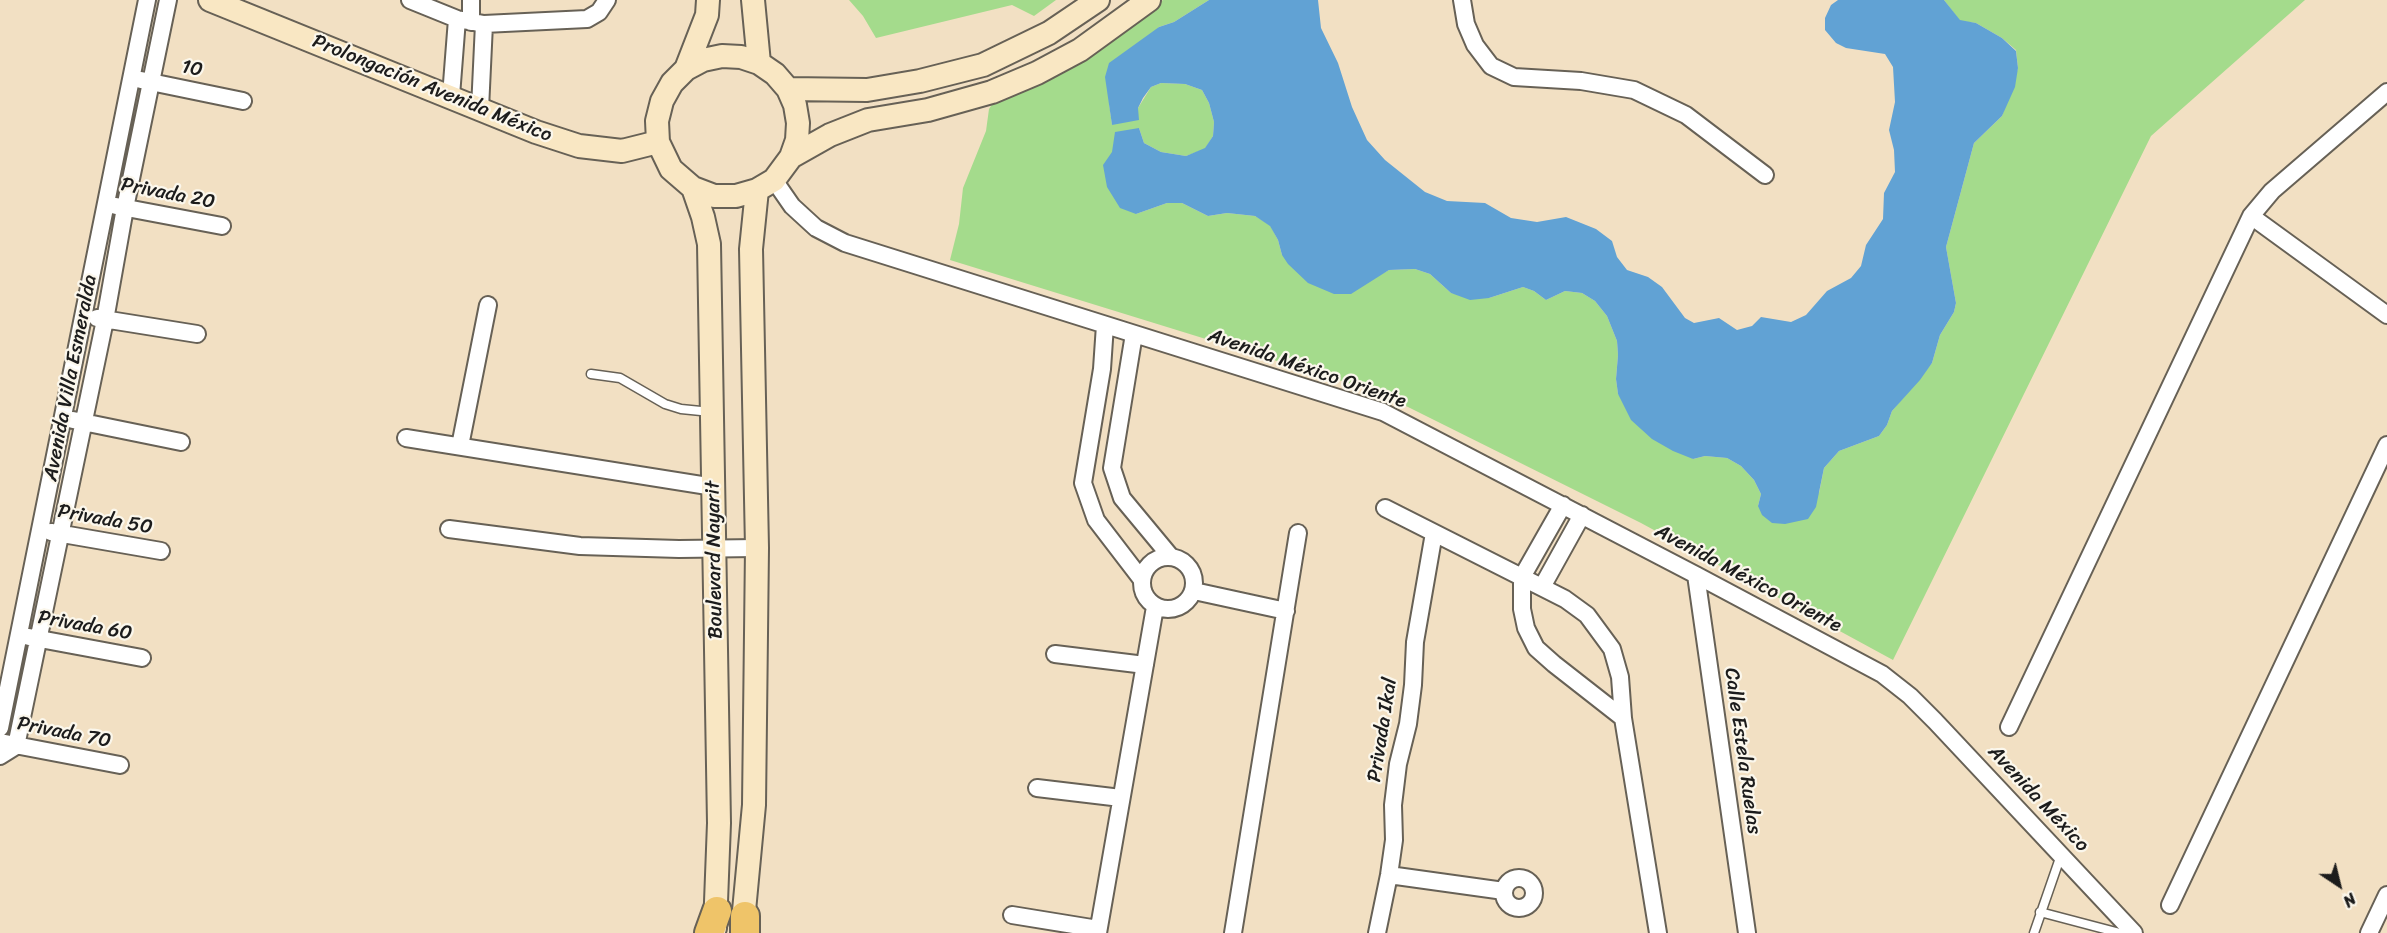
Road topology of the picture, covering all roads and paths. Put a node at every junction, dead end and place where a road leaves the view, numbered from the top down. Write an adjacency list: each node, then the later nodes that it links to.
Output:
1 (147, 0): 16 (street, Avenida Villa Esmeralda)
2 (168, 0): 17 (street, Avenida Villa Esmeralda)
3 (210, 0): 21 (street, Prolongación Avenida México)
4 (410, 0): 12 (street)
5 (471, 0): 12 (street)
6 (607, 0): 12 (street)
7 (708, 0): 15 (street)
8 (753, 0): 13 (street)
9 (1098, 0): 14 (street)
10 (1149, 0): 19 (street)
11 (1462, 0): 26 (street)
12 (471, 22): 21 (street); 23 (street)
13 (759, 63): 15 (street); 18 (street)
14 (983, 65): 18 (street); 19 (street)
15 (687, 69): 24 (street)
16 (132, 78): 17 (street, 10); 29 (street, Avenida Villa Esmeralda)
17 (150, 82): 22 (street, 10); 30 (street, Avenida Villa Esmeralda)
18 (788, 88): 25 (street)
19 (992, 92): 25 (street)
20 (2387, 92): 31 (street)
21 (451, 96): 23 (street, Prolongación Avenida México)
22 (243, 101)
23 (480, 109): 24 (street, Prolongación Avenida México)
24 (658, 142): 28 (street)
25 (791, 157): 27 (street)
26 (1765, 175)
27 (765, 185): 28 (street); 37 (street, Avenida México Oriente); 58 (street, Boulevard Nayarit)
28 (693, 188): 41 (street, Boulevard Nayarit)
29 (106, 203): 30 (street, Privada 20); 35 (street, Avenida Villa Esmeralda)
30 (125, 208): 32 (street, Privada 20); 36 (street, Avenida Villa Esmeralda)
31 (2251, 216): 34 (street); 75 (street)
32 (222, 226)
33 (488, 305): 47 (street)
34 (2387, 315)
35 (84, 316): 36 (street); 42 (street, Avenida Villa Esmeralda)
36 (105, 320): 38 (street); 43 (street, Avenida Villa Esmeralda)
37 (1105, 325): 39 (street, Avenida México Oriente); 63 (street)
38 (197, 334)
39 (1134, 334): 49 (street, Avenida México Oriente); 60 (street)
40 (591, 374): 41 (lane)
41 (711, 412): 48 (street, Boulevard Nayarit)
42 (63, 418): 43 (street); 53 (street, Avenida Villa Esmeralda)
43 (84, 422): 45 (street); 56 (street, Avenida Villa Esmeralda)
44 (406, 438): 47 (street)
45 (181, 442)
46 (2387, 445): 86 (street)
47 (460, 446): 48 (street)
48 (714, 486): 57 (street, Boulevard Nayarit)
49 (1563, 505): 51 (street, Avenida México Oriente); 62 (street)
50 (1384, 508): 55 (street)
51 (1582, 515): 61 (street, Avenida México Oriente); 64 (street)
52 (449, 529): 57 (street)
53 (41, 531): 56 (street, Privada 50); 68 (street, Avenida Villa Esmeralda)
54 (1299, 533): 67 (street)
55 (1434, 533): 62 (street); 83 (street, Privada Ikal)
56 (61, 534): 59 (street, Privada 50); 69 (street, Avenida Villa Esmeralda)
57 (715, 548): 58 (street); 89 (street, Boulevard Nayarit)
58 (757, 548): 90 (street, Boulevard Nayarit)
59 (161, 551)
60 (1171, 557): 63 (street); 65 (street)
61 (1696, 575): 73 (street, Avenida México Oriente); 95 (street, Calle Estela Ruelas)
62 (1522, 577): 64 (street); 74 (street)
63 (1142, 580): 66 (street)
64 (1542, 587): 74 (street)
65 (1194, 591): 66 (street); 67 (street)
66 (1155, 607): 72 (street)
67 (1286, 611): 92 (street)
68 (20, 636): 69 (street, Privada 60); 76 (street, Avenida Villa Esmeralda)
69 (39, 639): 71 (street, Privada 60); 77 (street, Avenida Villa Esmeralda)
70 (1055, 654): 72 (street)
71 (142, 658)
72 (1145, 665): 81 (street)
73 (1910, 696): 82 (street, Avenida México)
74 (1623, 718): 94 (street)
75 (2009, 727)
76 (0, 728)
77 (8, 744): 78 (street); 79 (street, Privada 70)
78 (0, 756)
79 (120, 765)
80 (1037, 788): 81 (street)
81 (1122, 798): 91 (street)
82 (2062, 854): 87 (lane); 98 (street, Avenida México)
83 (1389, 875): 84 (street); 93 (street, Privada Ikal)
84 (1503, 891)
85 (2387, 896): 99 (street)
86 (2170, 905)
87 (2040, 912): 96 (lane); 97 (lane)
88 (1012, 915): 91 (street)
89 (713, 926)
90 (744, 927)
91 (1098, 931)
92 (1233, 933)
93 (1377, 933)
94 (1658, 933)
95 (1747, 933)
96 (2034, 933)
97 (2120, 933)
98 (2134, 933)
99 (2369, 933)

